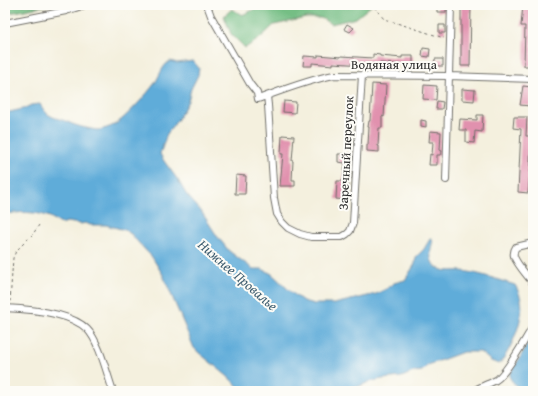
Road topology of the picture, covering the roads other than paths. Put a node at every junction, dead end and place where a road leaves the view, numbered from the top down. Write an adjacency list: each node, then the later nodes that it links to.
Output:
1 (85, 5): 4 (street)
2 (207, 5): 8 (street, Водяная улица)
3 (451, 5): 6 (street)
4 (5, 23)
5 (362, 75): 6 (street, Водяная улица); 8 (street, Водяная улица); 8 (street, Заречный переулок)
6 (449, 76): 7 (street, Водяная улица); 9 (street)
7 (533, 79)
8 (267, 96)
9 (446, 180)
10 (533, 243): 11 (street)
11 (533, 284)
12 (7, 308): 14 (street)
13 (533, 327): 15 (street)
14 (113, 391)
15 (474, 391)

